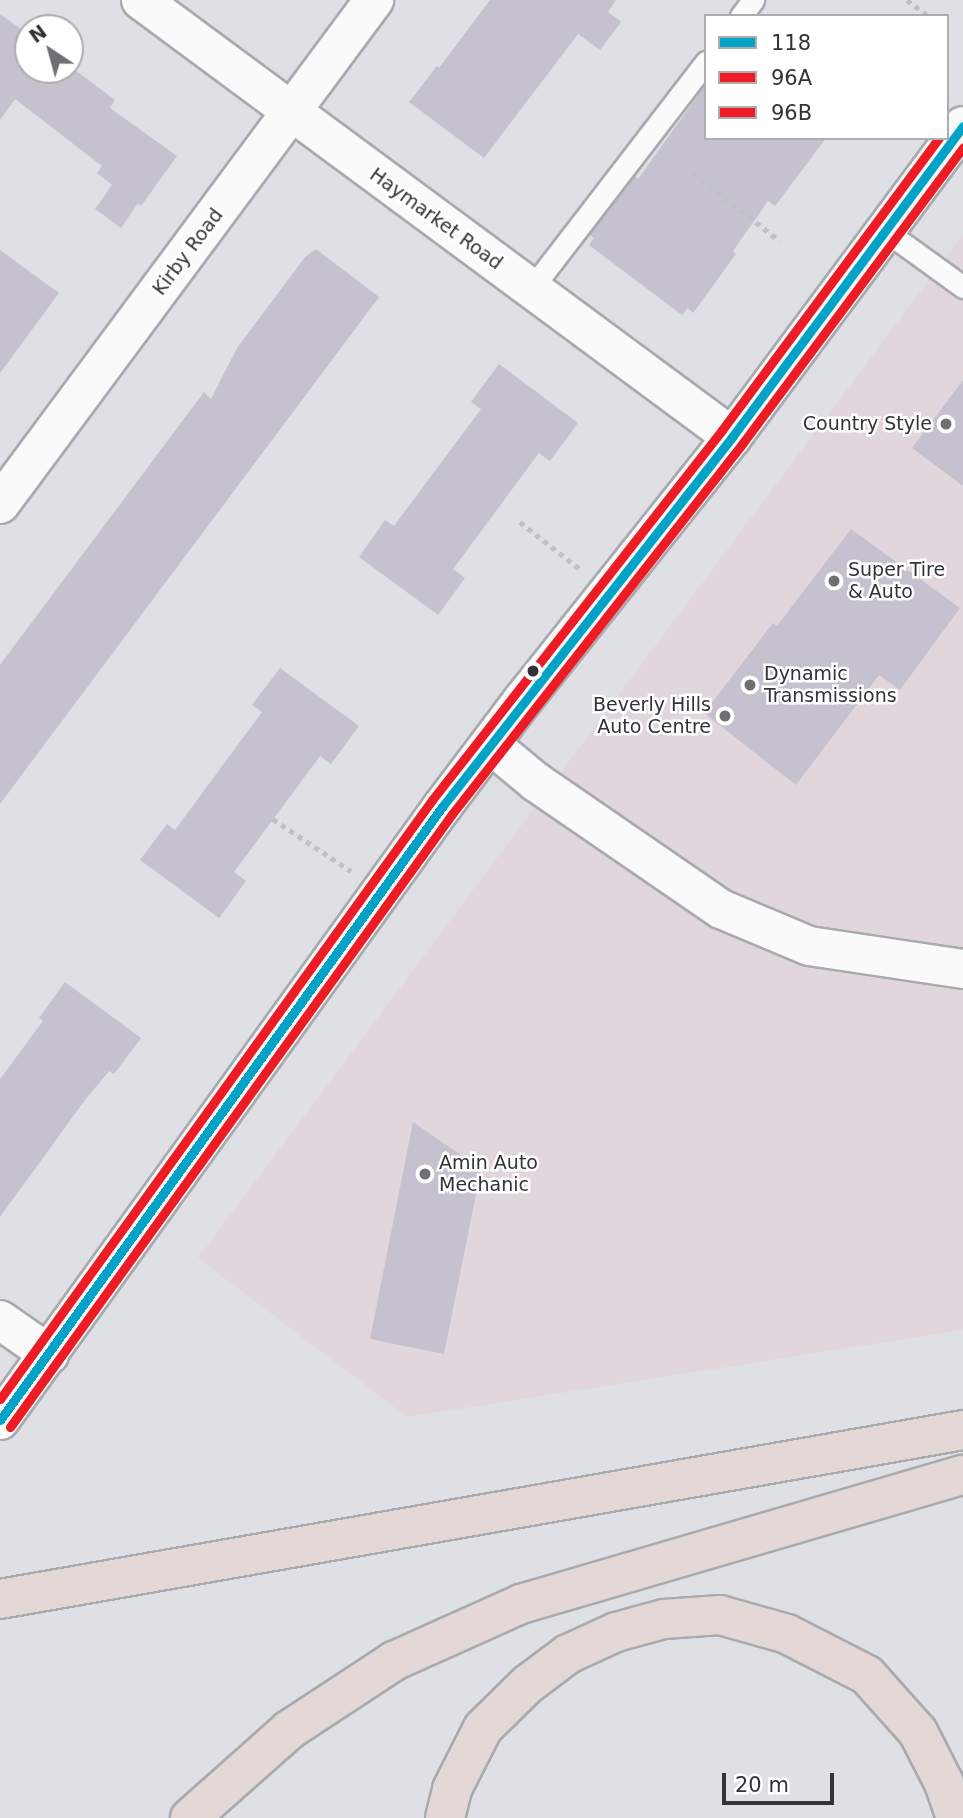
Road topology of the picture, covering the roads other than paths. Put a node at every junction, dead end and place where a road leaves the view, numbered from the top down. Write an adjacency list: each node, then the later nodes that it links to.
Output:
1 (141, 0): 4 (street, Haymarket Road)
2 (374, 0): 4 (street, Kirby Road)
3 (704, 65): 8 (lane)
4 (292, 112): 8 (street, Haymarket Road); 10 (street, Kirby Road)
5 (963, 126): 6 (street)
6 (887, 232): 7 (lane); 9 (street)
7 (963, 286)
8 (531, 289): 9 (street, Haymarket Road)
9 (732, 437): 11 (street)
10 (0, 504)
11 (490, 744): 12 (street); 14 (street)
12 (963, 969)
13 (0, 1320): 14 (street)
14 (49, 1354): 15 (street)
15 (0, 1420)
16 (963, 1430): 18 (highway)
17 (963, 1475): 19 (highway)
18 (0, 1599)
19 (190, 1818)
20 (445, 1818): 21 (highway)
21 (956, 1818)

